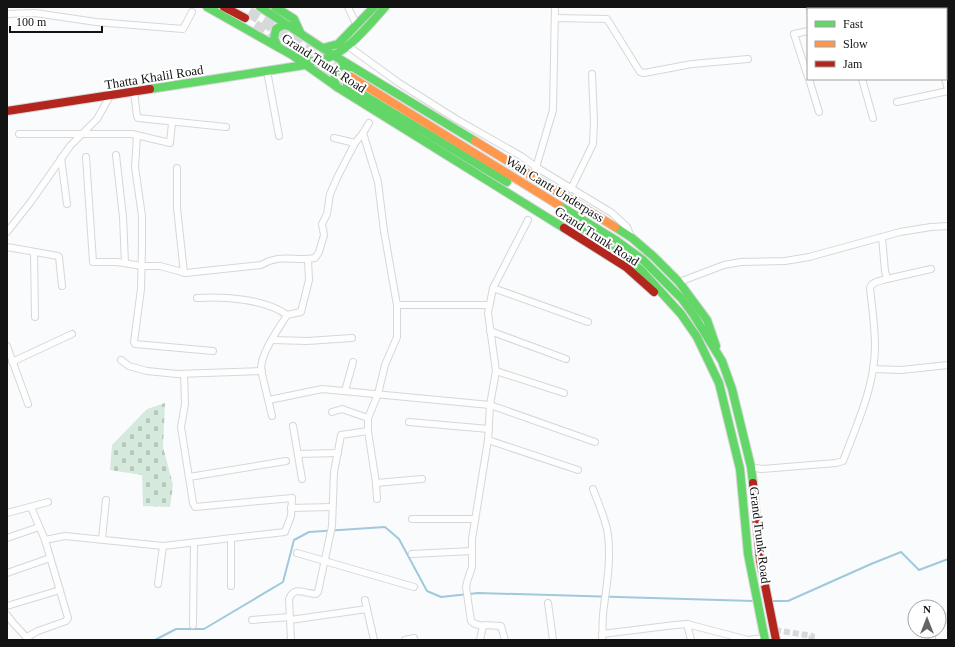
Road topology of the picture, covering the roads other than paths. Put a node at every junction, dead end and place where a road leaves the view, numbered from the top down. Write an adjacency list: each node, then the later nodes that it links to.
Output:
1 (207, 7): 19 (main road, Grand Trunk Road)
2 (224, 7): 3 (main road)
3 (241, 7)
4 (260, 7): 13 (main road, Grand Trunk Road)
5 (275, 7): 16 (main road)
6 (348, 7): 14 (street)
7 (374, 7): 14 (main road)
8 (385, 7): 18 (main road, Thatta Khalil Road)
9 (555, 7): 12 (street)
10 (192, 12): 11 (street)
11 (7, 14)
12 (555, 18): 21 (street); 53 (street)
13 (291, 26): 16 (main road, Grand Trunk Road); 19 (main road)
14 (357, 26): 17 (main road)
15 (807, 31): 26 (street)
16 (300, 32): 17 (main road, Grand Trunk Road)
17 (320, 46): 20 (main road, Grand Trunk Road); 22 (main road)
18 (348, 46): 20 (main road, Thatta Khalil Road); 30 (street)
19 (278, 47): 22 (main road, Grand Trunk Road)
20 (333, 55): 22 (main road, Thatta Khalil Road); 23 (main road, Grand Trunk Road)
21 (748, 58)
22 (309, 63): 24 (main road, Thatta Khalil Road); 31 (main road, Grand Trunk Road)
23 (353, 67): 31 (main road); 32 (main road, Grand Trunk Road)
24 (267, 71): 34 (main road, Thatta Khalil Road); 47 (street)
25 (592, 74): 56 (street)
26 (807, 75)
27 (809, 80): 38 (street)
28 (862, 80): 39 (street)
29 (945, 80): 33 (street)
30 (399, 83): 32 (street); 53 (street)
31 (337, 87): 87 (main road, Grand Trunk Road)
32 (392, 90): 55 (main road, Grand Trunk Road)
33 (948, 90): 36 (street)
34 (134, 92): 35 (main road, Thatta Khalil Road); 40 (street)
35 (110, 96): 37 (main road, Thatta Khalil Road); 45 (street)
36 (897, 102)
37 (7, 111)
38 (819, 112)
39 (873, 118)
40 (172, 123): 42 (street); 46 (street)
41 (369, 123): 43 (street)
42 (226, 127)
43 (363, 133): 49 (street); 75 (street)
44 (19, 134): 45 (street)
45 (82, 134): 46 (street); 52 (street)
46 (137, 136): 67 (street)
47 (279, 136)
48 (334, 138): 49 (street)
49 (355, 143): 65 (street)
50 (116, 156): 66 (street)
51 (86, 157): 66 (street)
52 (61, 158): 57 (street); 60 (street)
53 (536, 167): 55 (street); 56 (street)
54 (177, 168): 69 (street)
55 (534, 176): 62 (main road, Grand Trunk Road)
56 (571, 189): 62 (street)
57 (67, 204)
58 (528, 220): 73 (street)
59 (948, 226): 61 (street)
60 (7, 232)
61 (882, 237): 70 (street); 71 (street)
62 (632, 238): 71 (main road, Grand Trunk Road)
63 (7, 247): 64 (street)
64 (34, 252): 72 (street); 78 (street)
65 (308, 260): 69 (street); 77 (street)
66 (125, 263): 67 (street)
67 (142, 266): 69 (street); 85 (street)
68 (931, 269): 70 (street)
69 (184, 273)
70 (887, 279): 93 (street)
71 (679, 282): 86 (main road, Grand Trunk Road)
72 (62, 286)
73 (492, 288): 76 (street); 79 (street)
74 (197, 298): 77 (street)
75 (397, 305): 76 (street); 99 (street)
76 (489, 305): 80 (street)
77 (287, 315): 83 (street)
78 (35, 316)
79 (588, 322)
80 (490, 332): 89 (street); 95 (street)
81 (72, 334): 90 (street)
82 (352, 338): 83 (street)
83 (272, 340): 94 (street)
84 (7, 346): 90 (street)
85 (213, 351)
86 (719, 354): 87 (main road, Wah Cantt Underpass); 115 (main road, Grand Trunk Road)
87 (708, 358): 116 (main road, Grand Trunk Road)
88 (121, 360): 96 (street)
89 (566, 360)
90 (12, 362): 101 (street)
91 (353, 362): 97 (street)
92 (948, 365): 93 (street)
93 (873, 369): 115 (street)
94 (262, 371): 96 (street); 100 (street)
95 (496, 371): 98 (street); 102 (street)
96 (184, 374): 118 (street)
97 (345, 392): 99 (street); 100 (street)
98 (564, 393)
99 (378, 394): 102 (street); 105 (street)
100 (269, 400): 104 (street)
101 (28, 404)
102 (490, 405): 108 (street); 111 (street)
103 (332, 412): 105 (street)
104 (272, 416)
105 (368, 418): 109 (street)
106 (409, 422): 108 (street)
107 (293, 426): 113 (street)
108 (489, 429): 110 (street)
109 (368, 431): 112 (street); 121 (street)
110 (488, 440): 117 (street); 130 (street)
111 (595, 442)
112 (338, 453): 113 (street); 128 (street)
113 (298, 454): 119 (street)
114 (286, 461): 118 (street)
115 (751, 467): 116 (main road); 170 (main road, Grand Trunk Road)
116 (740, 469): 162 (main road, Grand Trunk Road)
117 (578, 470)
118 (189, 477): 127 (street)
119 (302, 479)
120 (422, 479): 121 (street)
121 (376, 483): 123 (street)
122 (592, 488): 159 (street)
123 (377, 499)
124 (106, 500): 135 (street)
125 (48, 502): 126 (street)
126 (31, 507): 129 (street); 132 (street)
127 (291, 508): 128 (street); 134 (street)
128 (332, 508): 143 (street)
129 (7, 513)
130 (475, 519): 131 (street); 139 (street)
131 (412, 520)
132 (39, 527): 133 (street); 136 (street)
133 (7, 538)
134 (231, 538): 137 (street); 146 (street)
135 (102, 539): 136 (street); 138 (street)
136 (45, 540): 142 (street)
137 (194, 543): 138 (street); 157 (street)
138 (162, 546): 145 (street)
139 (472, 551): 141 (street); 158 (street)
140 (297, 553): 143 (street)
141 (412, 554)
142 (50, 558): 144 (street); 148 (street)
143 (325, 560): 147 (street); 154 (street)
144 (7, 573)
145 (158, 584)
146 (232, 586)
147 (414, 587)
148 (60, 590): 151 (street); 160 (street)
149 (365, 600): 152 (street)
150 (548, 603): 168 (street)
151 (7, 606)
152 (367, 609): 154 (street); 164 (street)
153 (7, 615): 160 (street)
154 (290, 619): 155 (street); 163 (street)
155 (252, 620)
156 (687, 624): 159 (street); 162 (street); 169 (street)
157 (193, 625)
158 (483, 626): 166 (street); 167 (street)
159 (602, 637)
160 (28, 638)
161 (414, 638): 165 (street)
162 (764, 639)
163 (291, 640)
164 (374, 640)
165 (404, 640)
166 (480, 640)
167 (504, 640)
168 (553, 640)
169 (691, 640)
170 (776, 640)

